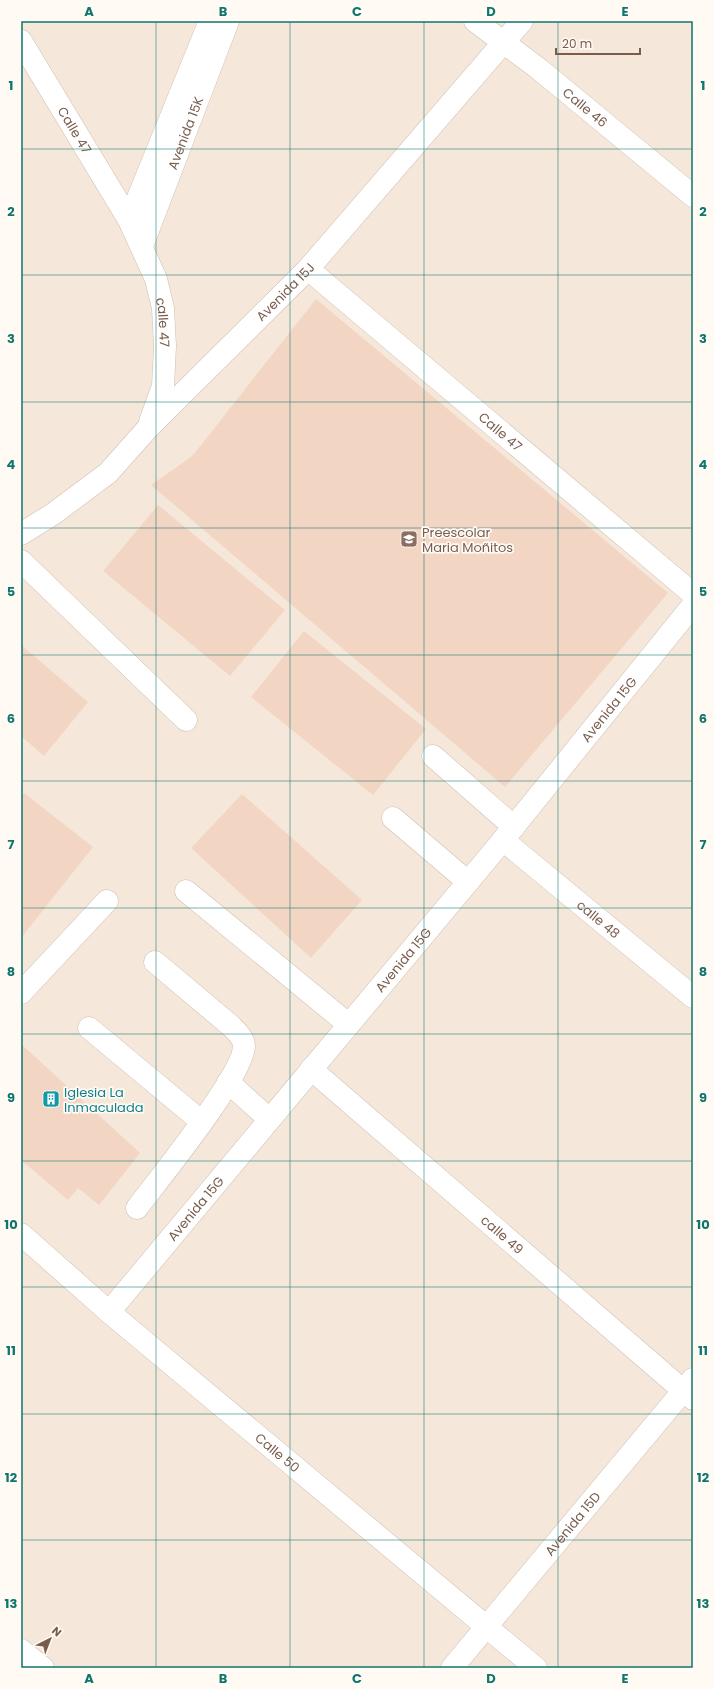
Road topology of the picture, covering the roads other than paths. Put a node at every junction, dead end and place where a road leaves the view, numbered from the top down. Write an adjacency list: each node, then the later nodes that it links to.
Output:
1 (210, 21): 8 (street, Avenida 15K)
2 (228, 21): 9 (street, Avenida 15K)
3 (475, 21): 6 (street, Calle 46)
4 (522, 21): 6 (street, Avenida 15J)
5 (21, 41): 8 (street, Calle 47)
6 (503, 41): 7 (street, Calle 46); 10 (street, Avenida 15J)
7 (693, 196)
8 (129, 220): 9 (street, calle 47)
9 (142, 246): 11 (street, calle 47)
10 (308, 268): 11 (street, Avenida 15J); 14 (street, Calle 47)
11 (148, 428): 12 (street, Avenida 15J)
12 (21, 534)
13 (21, 561): 16 (street)
14 (693, 594)
15 (693, 605): 19 (street, Avenida 15G)
16 (186, 720)
17 (433, 756): 19 (street, calle 48)
18 (393, 818): 20 (street)
19 (509, 833): 20 (street, Avenida 15G); 25 (street, calle 48)
20 (468, 882): 26 (street, Avenida 15G)
21 (186, 891): 26 (street)
22 (107, 901): 24 (street)
23 (155, 962): 29 (street)
24 (21, 993)
25 (693, 998)
26 (348, 1024): 28 (street, Avenida 15G)
27 (89, 1028): 31 (street)
28 (312, 1069): 30 (street, Avenida 15G); 35 (street, calle 49)
29 (228, 1082): 30 (street); 31 (street)
30 (270, 1119): 34 (street, Avenida 15G)
31 (202, 1122): 32 (street)
32 (137, 1208)
33 (21, 1234): 34 (street, Calle 50)
34 (109, 1312): 36 (street, Calle 50)
35 (690, 1390): 36 (street, Avenida 15D)
36 (487, 1627): 39 (street, Avenida 15D); 40 (street, Calle 50)
37 (21, 1650): 38 (street)
38 (43, 1668)
39 (452, 1668)
40 (536, 1668)

